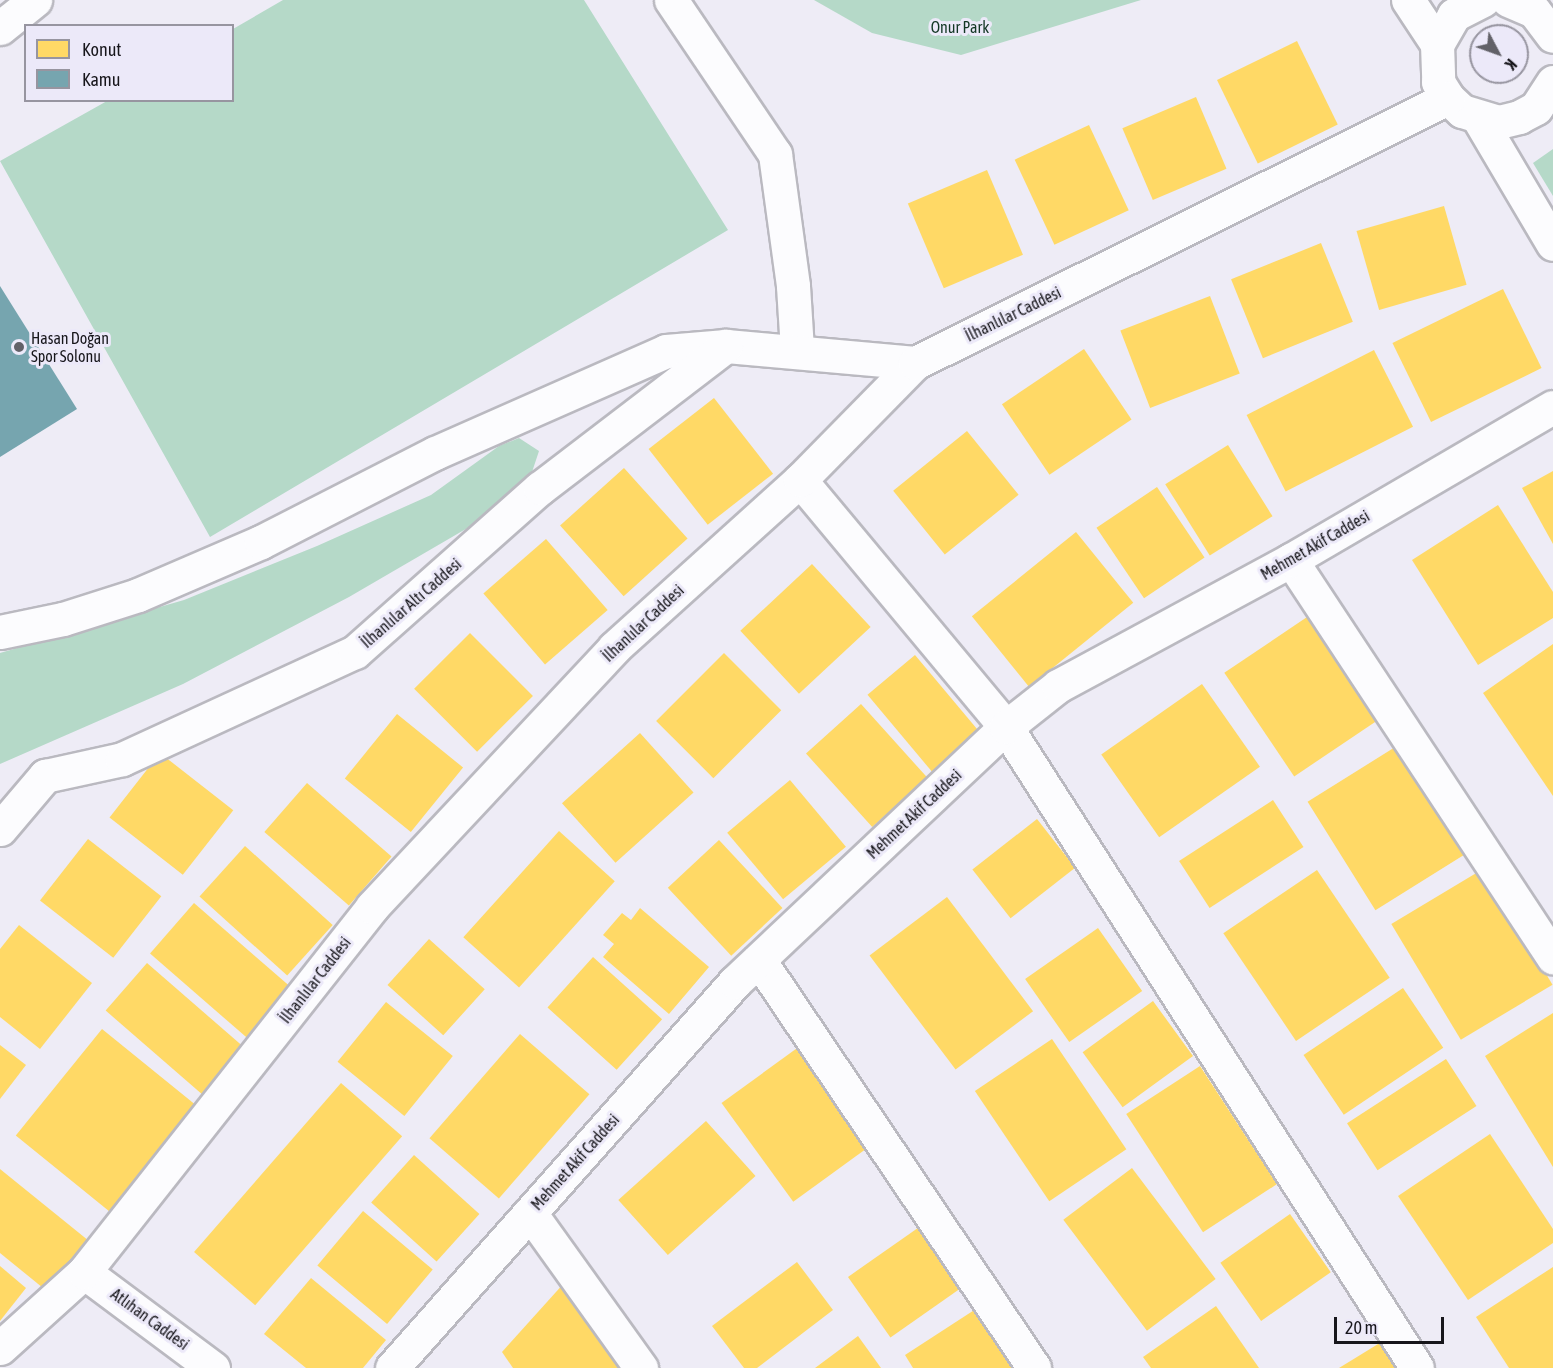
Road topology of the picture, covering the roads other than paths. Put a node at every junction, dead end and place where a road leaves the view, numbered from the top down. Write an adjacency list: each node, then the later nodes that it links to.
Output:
1 (35, 0): 5 (street)
2 (671, 0): 12 (street)
3 (1408, 0): 6 (street)
4 (1483, 0): 6 (street)
5 (0, 28)
6 (1437, 44): 8 (street)
7 (1553, 82): 9 (street)
8 (1448, 98): 9 (street); 13 (street, İlhanlılar Caddesi)
9 (1479, 119): 10 (street)
10 (1553, 244)
11 (726, 346): 12 (street); 17 (street); 19 (street, İlhanlılar Altı Caddesi)
12 (797, 350): 13 (street)
13 (915, 363): 15 (street, İlhanlılar Caddesi)
14 (1553, 407): 16 (street, Mehmet Akif Caddesi)
15 (800, 480): 18 (street); 23 (street, İlhanlılar Caddesi)
16 (1291, 560): 18 (street, Mehmet Akif Caddesi); 20 (street)
17 (0, 632)
18 (1006, 727): 21 (street, Mehmet Akif Caddesi); 29 (street)
19 (0, 829)
20 (1553, 958)
21 (759, 960): 22 (street, Mehmet Akif Caddesi); 28 (street)
22 (530, 1213): 26 (street, Mehmet Akif Caddesi); 27 (street)
23 (84, 1272): 24 (street, İlhanlılar Caddesi); 25 (street, Atlıhan Caddesi)
24 (0, 1348)
25 (213, 1368)
26 (392, 1368)
27 (641, 1368)
28 (1034, 1368)
29 (1417, 1368)

